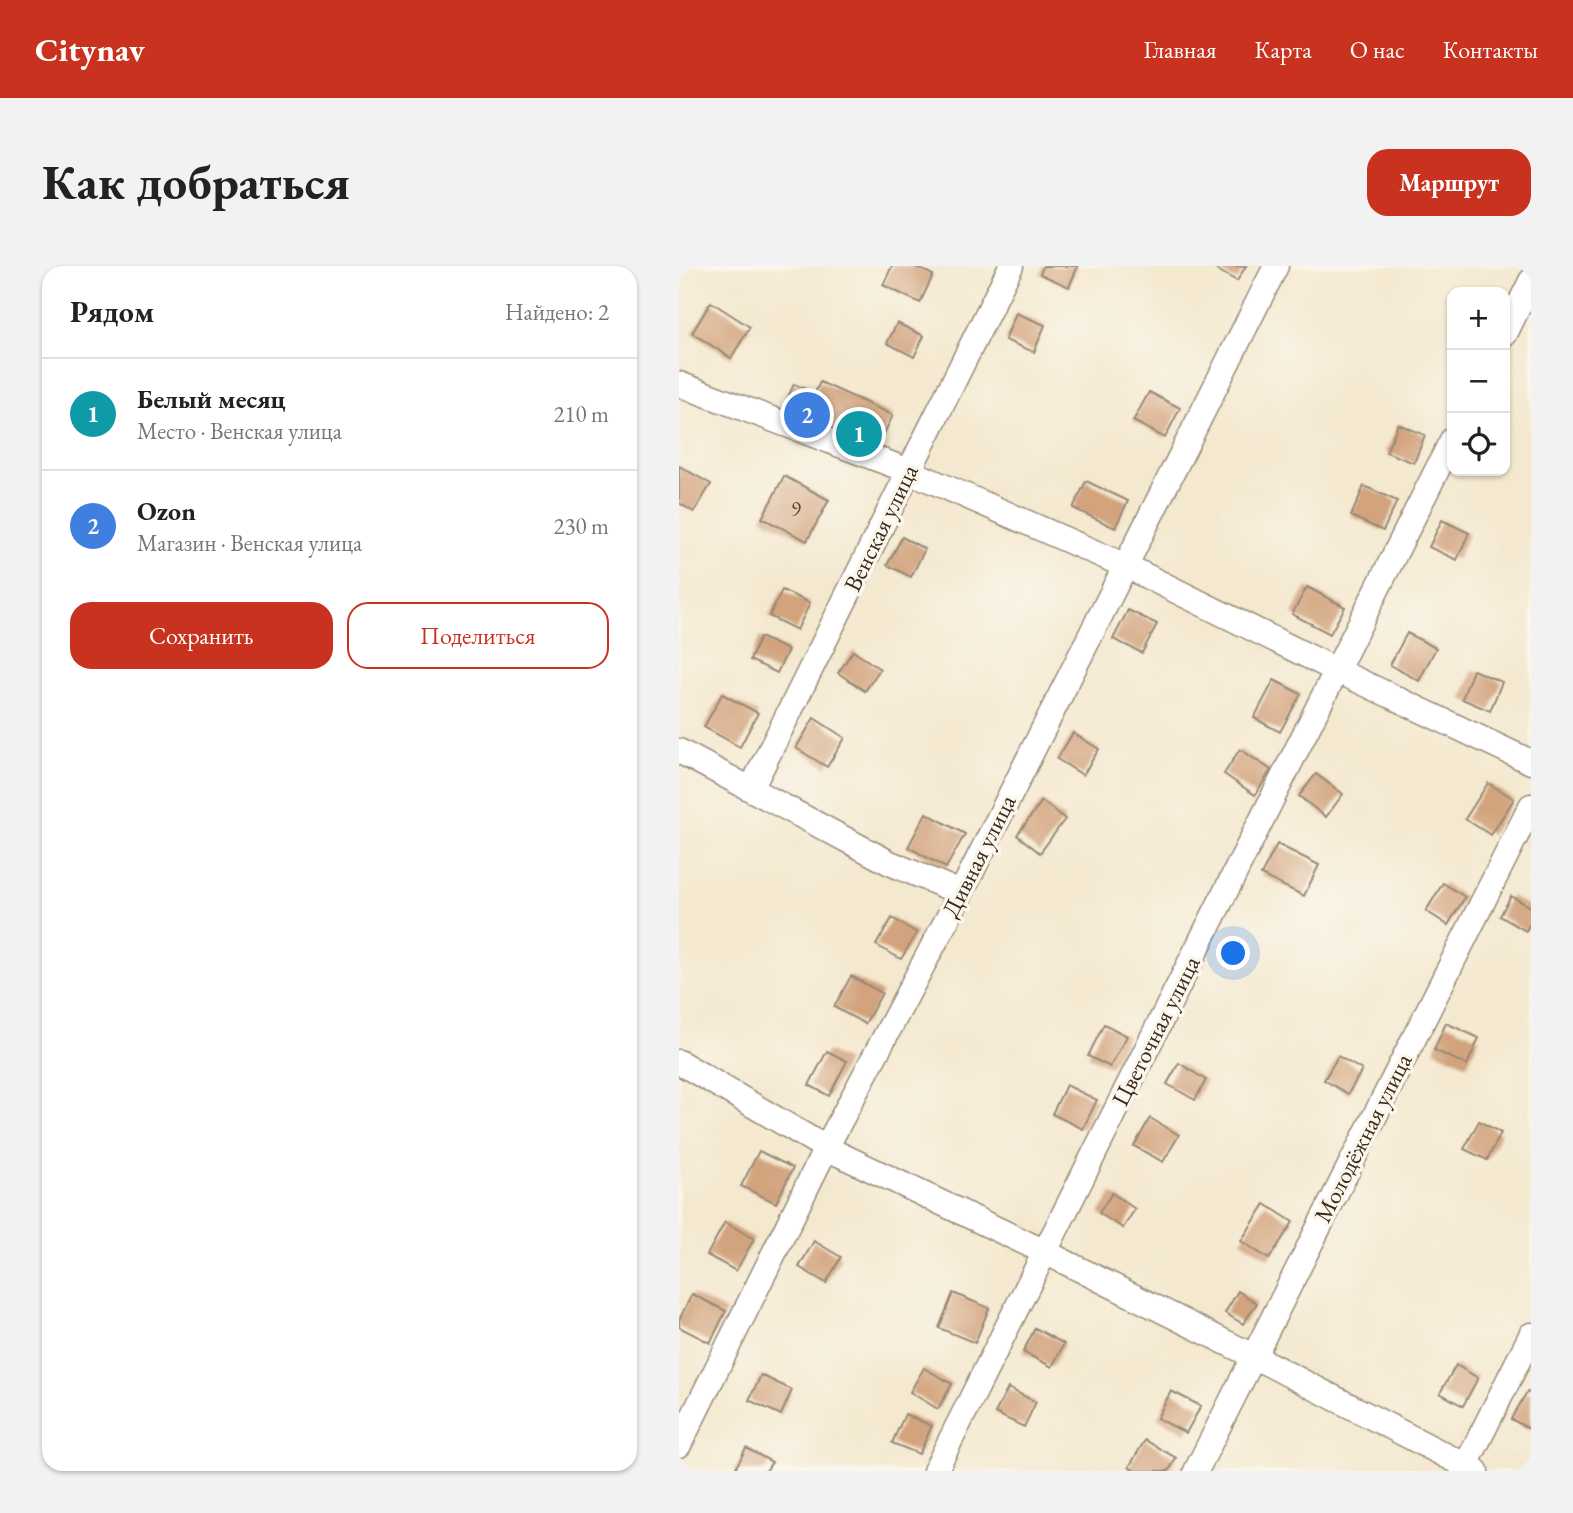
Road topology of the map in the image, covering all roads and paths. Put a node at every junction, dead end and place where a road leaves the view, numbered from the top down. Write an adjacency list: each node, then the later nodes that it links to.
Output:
1 (1011, 266): 7 (street, Венская улица)
2 (1276, 266): 8 (street, Дивная улица)
3 (1531, 281): 4 (street)
4 (1510, 324)
5 (679, 384): 7 (street)
6 (1447, 450): 9 (street, Цветочная улица)
7 (909, 471): 8 (street); 12 (street, Венская улица)
8 (1126, 566): 9 (street); 14 (street, Дивная улица)
9 (1338, 671): 11 (street); 17 (street, Цветочная улица)
10 (679, 751): 12 (street)
11 (1531, 762)
12 (751, 789): 14 (street)
13 (1531, 806): 19 (street, Молодёжная улица)
14 (961, 893): 16 (street, Дивная улица)
15 (679, 1062): 16 (street)
16 (826, 1148): 17 (street); 20 (street, Дивная улица)
17 (1045, 1252): 19 (street); 22 (street, Цветочная улица)
18 (1531, 1335): 21 (street)
19 (1253, 1356): 21 (street); 23 (street, Молодёжная улица)
20 (679, 1445)
21 (1468, 1469)
22 (935, 1471)
23 (1196, 1471)

